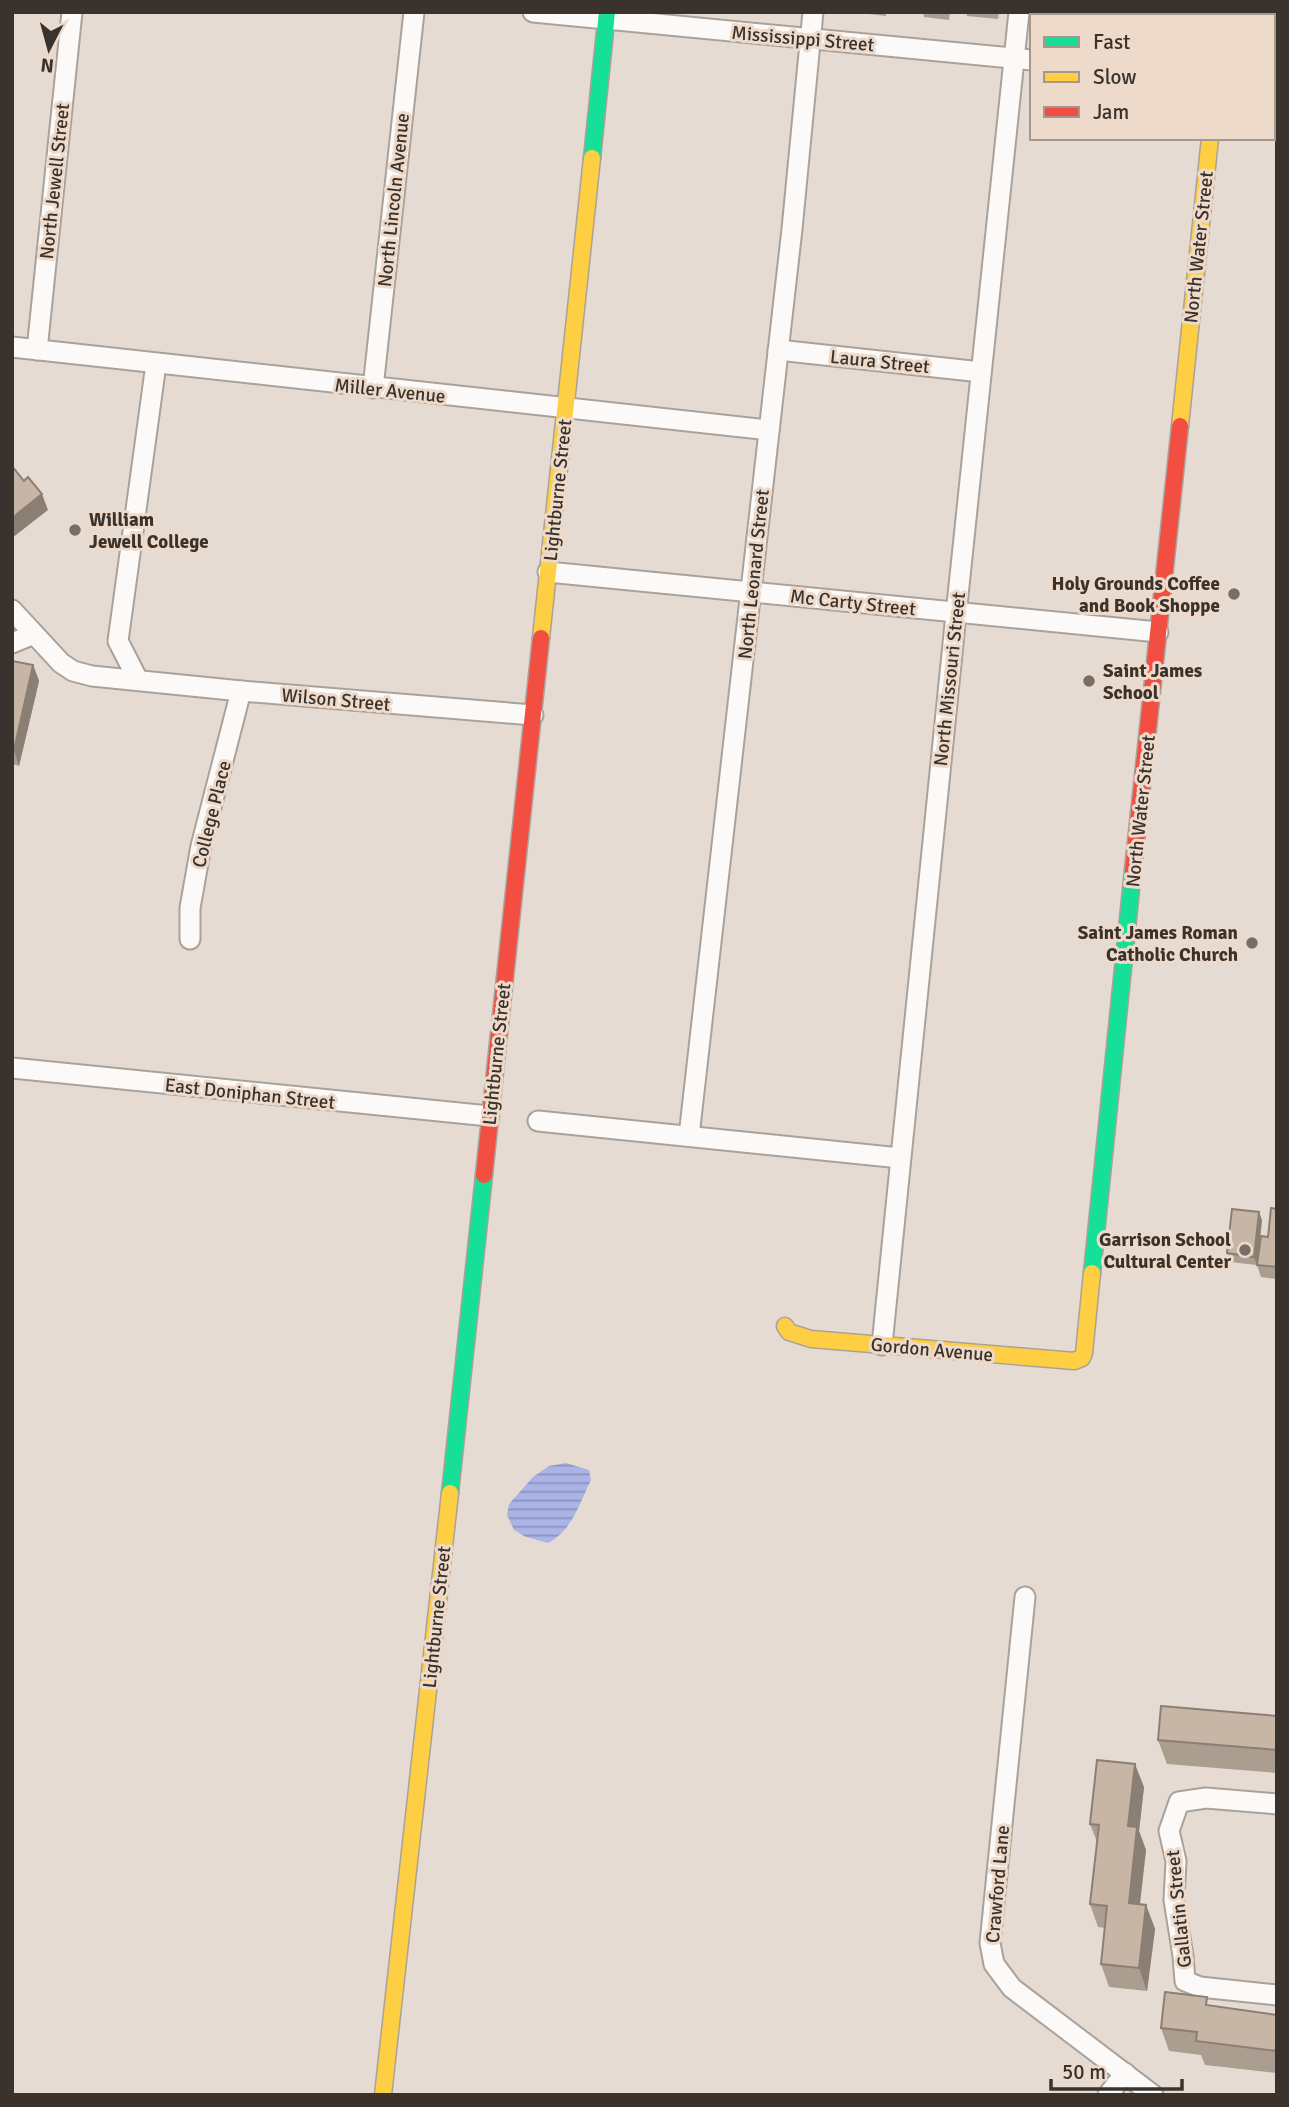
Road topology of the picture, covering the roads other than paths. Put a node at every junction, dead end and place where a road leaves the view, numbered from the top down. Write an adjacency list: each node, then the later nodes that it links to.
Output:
1 (72, 12): 11 (street, North Jewell Street)
2 (414, 12): 15 (street, North Lincoln Avenue)
3 (533, 12): 6 (street, Mississippi Street)
4 (813, 12): 7 (street, North Leonard Street)
5 (1019, 12): 8 (street, North Missouri Street)
6 (606, 16): 7 (street, Mississippi Street); 16 (main road, Lightburne Street)
7 (810, 39): 8 (street, Mississippi Street); 12 (street, North Leonard Street)
8 (1023, 59): 14 (street, North Missouri Street)
9 (1210, 140): 22 (main road, North Water Street)
10 (12, 347): 11 (street, Miller Avenue)
11 (37, 350): 13 (street, Miller Avenue)
12 (778, 350): 14 (street, Laura Street); 17 (street, North Leonard Street)
13 (156, 364): 15 (street, Miller Avenue); 25 (street)
14 (981, 372): 21 (street, North Missouri Street)
15 (373, 388): 16 (street, Miller Avenue)
16 (565, 409): 17 (street, Miller Avenue); 18 (main road, Lightburne Street)
17 (769, 430): 19 (street, North Leonard Street)
18 (548, 572): 19 (street, Mc Carty Street); 27 (main road, Lightburne Street)
19 (751, 592): 21 (street, Mc Carty Street); 32 (street, North Leonard Street)
20 (12, 610): 23 (street, Wilson Street)
21 (956, 612): 22 (street, Mc Carty Street); 33 (street, North Missouri Street)
22 (1158, 632): 36 (main road, North Water Street)
23 (34, 634): 24 (street); 25 (street, Wilson Street)
24 (12, 643)
25 (138, 680): 26 (street, Wilson Street)
26 (241, 691): 27 (street, Wilson Street); 28 (street, College Place)
27 (533, 715): 30 (main road, Lightburne Street)
28 (190, 939)
29 (12, 1068): 30 (street, East Doniphan Street)
30 (489, 1116): 41 (main road, Lightburne Street)
31 (538, 1121): 32 (street)
32 (688, 1136): 33 (street)
33 (900, 1158): 35 (street, North Missouri Street)
34 (785, 1326): 35 (main road, Gordon Avenue)
35 (882, 1345): 36 (main road, Gordon Avenue)
36 (1082, 1358)
37 (1025, 1597): 40 (street, Crawford Lane)
38 (1277, 1804): 39 (street, Gallatin Street)
39 (1277, 1995)
40 (1125, 2073): 42 (street); 43 (street, Crawford Lane)
41 (383, 2095)
42 (1108, 2095)
43 (1153, 2095)

